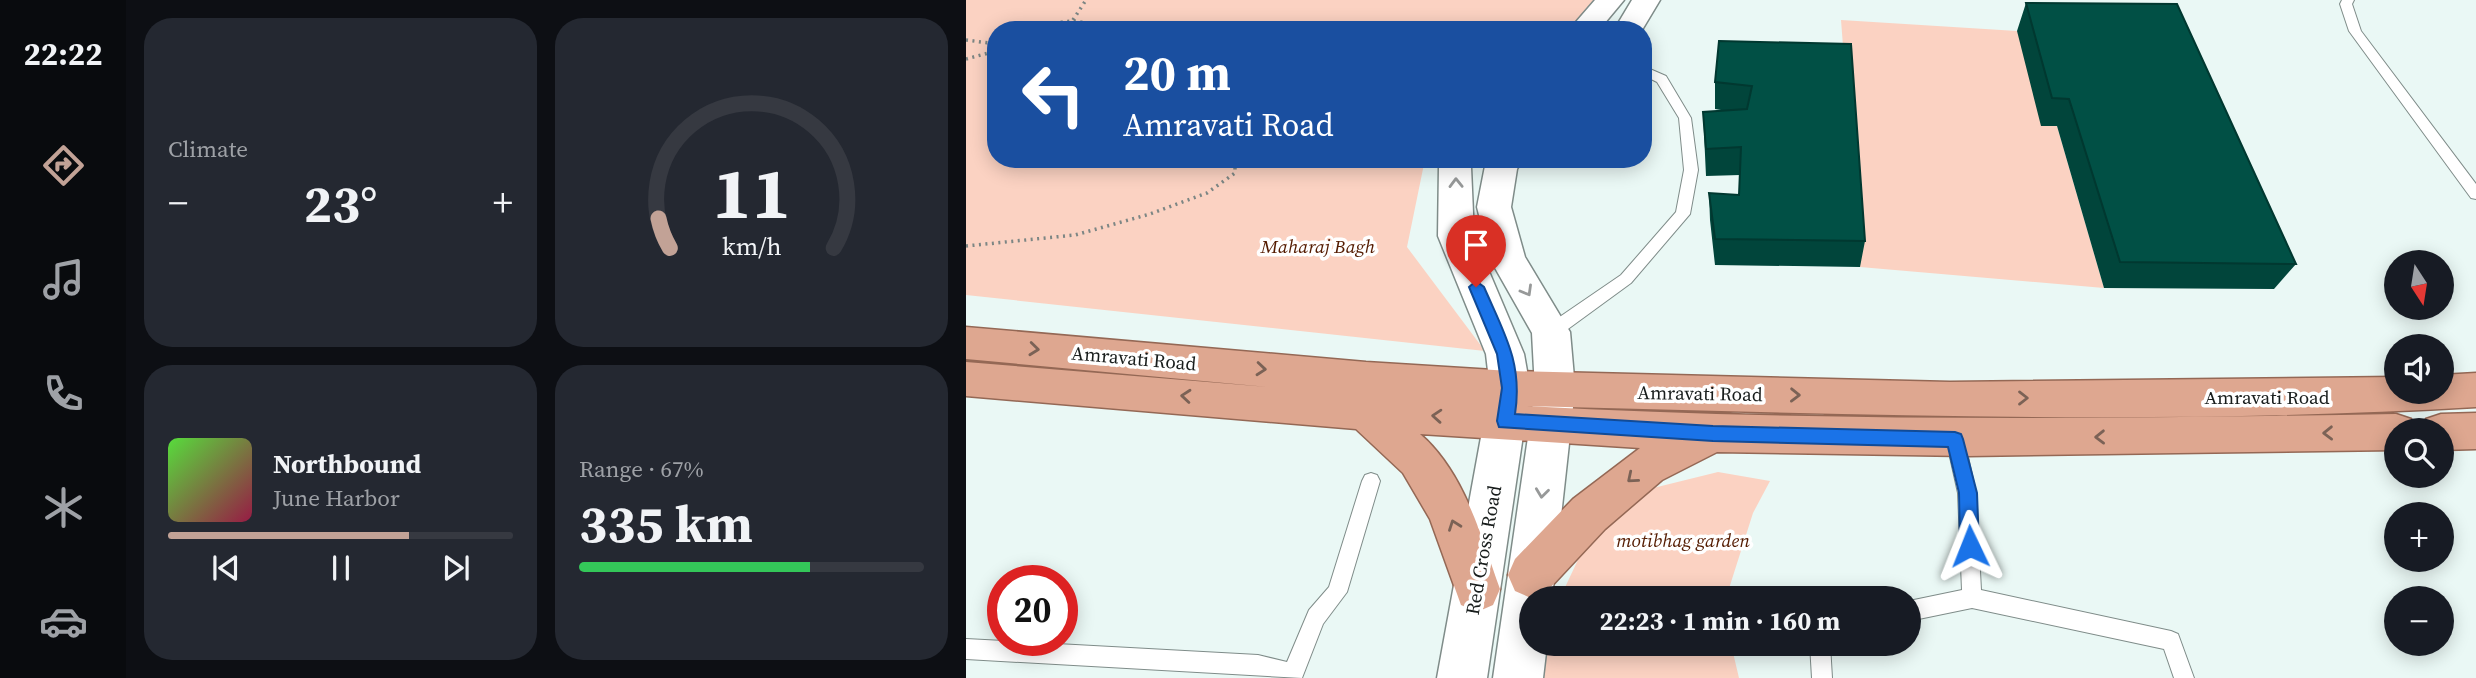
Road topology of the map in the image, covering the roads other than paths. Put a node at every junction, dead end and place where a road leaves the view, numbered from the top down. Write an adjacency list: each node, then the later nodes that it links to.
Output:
1 (1610, 0): 4 (street)
2 (1646, 0): 5 (street)
3 (2348, 0): 9 (lane)
4 (1591, 21)
5 (1633, 21)
6 (1652, 74): 10 (lane)
7 (1455, 168): 16 (street, Red Cross Road, one-way to 7)
8 (1501, 168): 10 (street, one-way to 10)
9 (2476, 194)
10 (1551, 332): 17 (street)
11 (966, 343): 16 (highway, Amravati Road, one-way to 16)
12 (966, 379): 18 (highway, Amravati Road, one-way to 12)
13 (2476, 390): 14 (highway)
14 (2454, 391)
15 (2384, 394): 17 (highway, Amravati Road, one-way to 15)
16 (1508, 405): 17 (highway, Amravati Road); 18 (highway, Amravati Road, one-way to 18); 26 (street, Red Cross Road)
17 (1553, 407): 22 (highway, Amravati Road); 25 (street, one-way to 25)
18 (1364, 411): 26 (highway, one-way to 18)
19 (2476, 431): 21 (highway)
20 (2384, 432): 23 (highway, Amravati Road, one-way to 23)
21 (2454, 432)
22 (1713, 433): 23 (highway, Amravati Road); 25 (highway, one-way to 25)
23 (1955, 439): 27 (lane)
24 (1371, 481): 31 (lane)
25 (1531, 575): 33 (street)
26 (1477, 589): 32 (street, Red Cross Road)
27 (1972, 598): 28 (lane); 35 (lane)
28 (1921, 609)
29 (966, 649): 31 (lane)
30 (1821, 656): 34 (lane)
31 (1292, 675)
32 (1462, 678)
33 (1518, 678)
34 (1822, 678)
35 (2184, 678)

